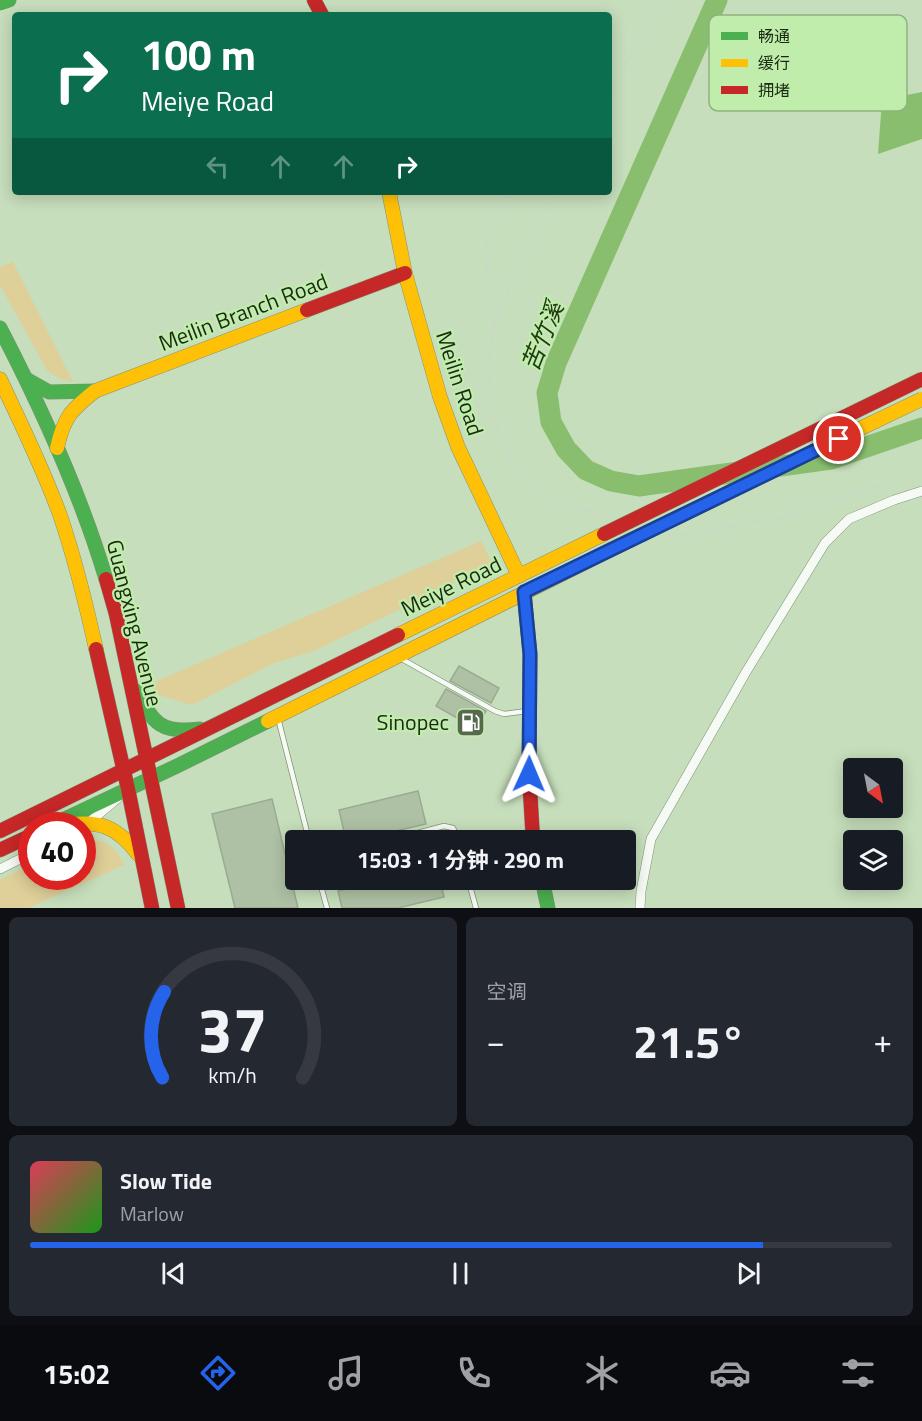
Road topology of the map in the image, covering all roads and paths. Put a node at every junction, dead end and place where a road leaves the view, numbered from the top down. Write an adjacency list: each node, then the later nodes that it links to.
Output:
1 (9, 0): 3 (main road)
2 (662, 0): 4 (path)
3 (0, 3)
4 (612, 91)
5 (390, 195): 8 (main road, Meilin Road)
6 (507, 195): 9 (path)
7 (554, 195): 9 (path)
8 (405, 273): 14 (main road, Meilin Branch Road); 21 (main road, Meilin Road)
9 (495, 324): 19 (path)
10 (0, 328): 12 (main road, Guangxing Avenue)
11 (0, 379): 24 (main road, Guangxing Avenue)
12 (26, 379): 14 (main road); 16 (main road, Guangxing Avenue)
13 (922, 379): 21 (main road, Meiye Road, bridge)
14 (95, 391): 16 (main road)
15 (922, 399): 22 (main road, Meiye Road, bridge)
16 (57, 448): 25 (main road, Guangxing Avenue)
17 (922, 491): 18 (street)
18 (894, 500): 20 (path); 55 (street)
19 (617, 519)
20 (665, 534)
21 (519, 576): 28 (main road, Meiye Road)
22 (524, 592): 23 (main road, Meiye Road); 26 (main road)
23 (397, 656): 26 (lane); 27 (main road, Meiye Road)
24 (102, 675): 25 (main road); 30 (main road, Guangxing Avenue)
25 (128, 676): 28 (main road); 29 (main road, Guangxing Avenue)
26 (530, 711): 39 (main road)
27 (278, 716): 31 (main road, Meiye Road); 36 (lane)
28 (227, 720): 29 (main road, Meiye Road)
29 (146, 760): 30 (main road, Meiye Road); 31 (main road, Guangxing Avenue)
30 (123, 770): 32 (main road, Guangxing Avenue); 40 (main road, Meiye Road)
31 (152, 778): 32 (main road, Meiye Road); 51 (main road, Guangxing Avenue)
32 (128, 789): 33 (main road, Meiye Road); 34 (street); 44 (main road, Guangxing Avenue)
33 (79, 812)
34 (96, 817)
35 (96, 826): 44 (main road)
36 (306, 830)
37 (429, 830): 38 (lane)
38 (454, 830)
39 (532, 830)
40 (0, 831)
41 (18, 842): 42 (main road)
42 (0, 850)
43 (18, 860): 45 (street)
44 (142, 861): 50 (main road, Guangxing Avenue)
45 (0, 869)
46 (322, 890): 52 (lane)
47 (471, 890): 49 (lane)
48 (544, 890): 54 (main road)
49 (475, 907): 53 (lane)
50 (152, 908)
51 (178, 908)
52 (327, 908)
53 (466, 908)
54 (548, 908)
55 (640, 908)

